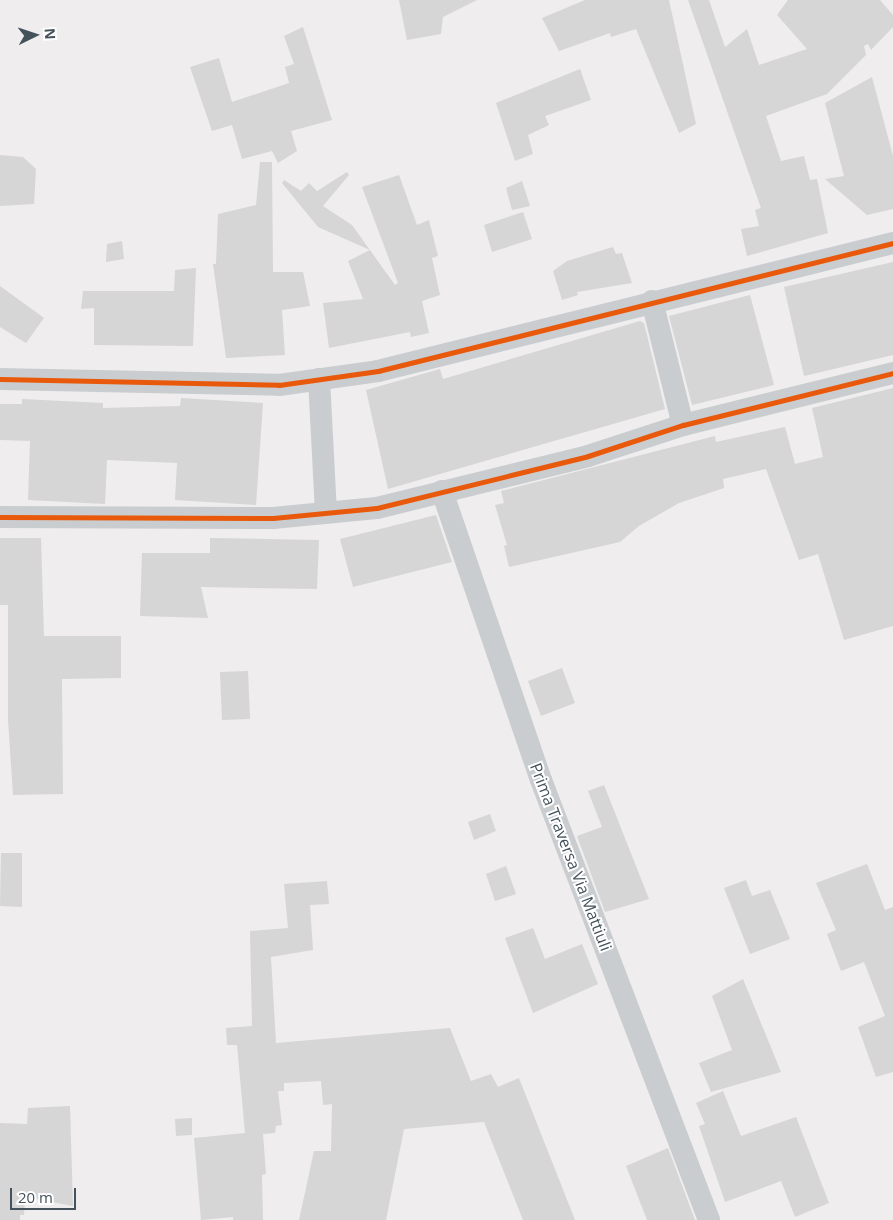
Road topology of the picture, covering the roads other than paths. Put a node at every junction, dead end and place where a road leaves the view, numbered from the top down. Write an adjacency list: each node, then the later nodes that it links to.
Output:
1 (893, 243): 2 (street)
2 (652, 301): 5 (street); 6 (street)
3 (893, 373): 6 (street)
4 (0, 379): 5 (street)
5 (319, 379): 8 (street)
6 (683, 425): 7 (street)
7 (442, 491): 8 (street); 10 (street, Prima Traversa Via Mattiuli)
8 (326, 513): 9 (street)
9 (0, 517)
10 (709, 1220)

